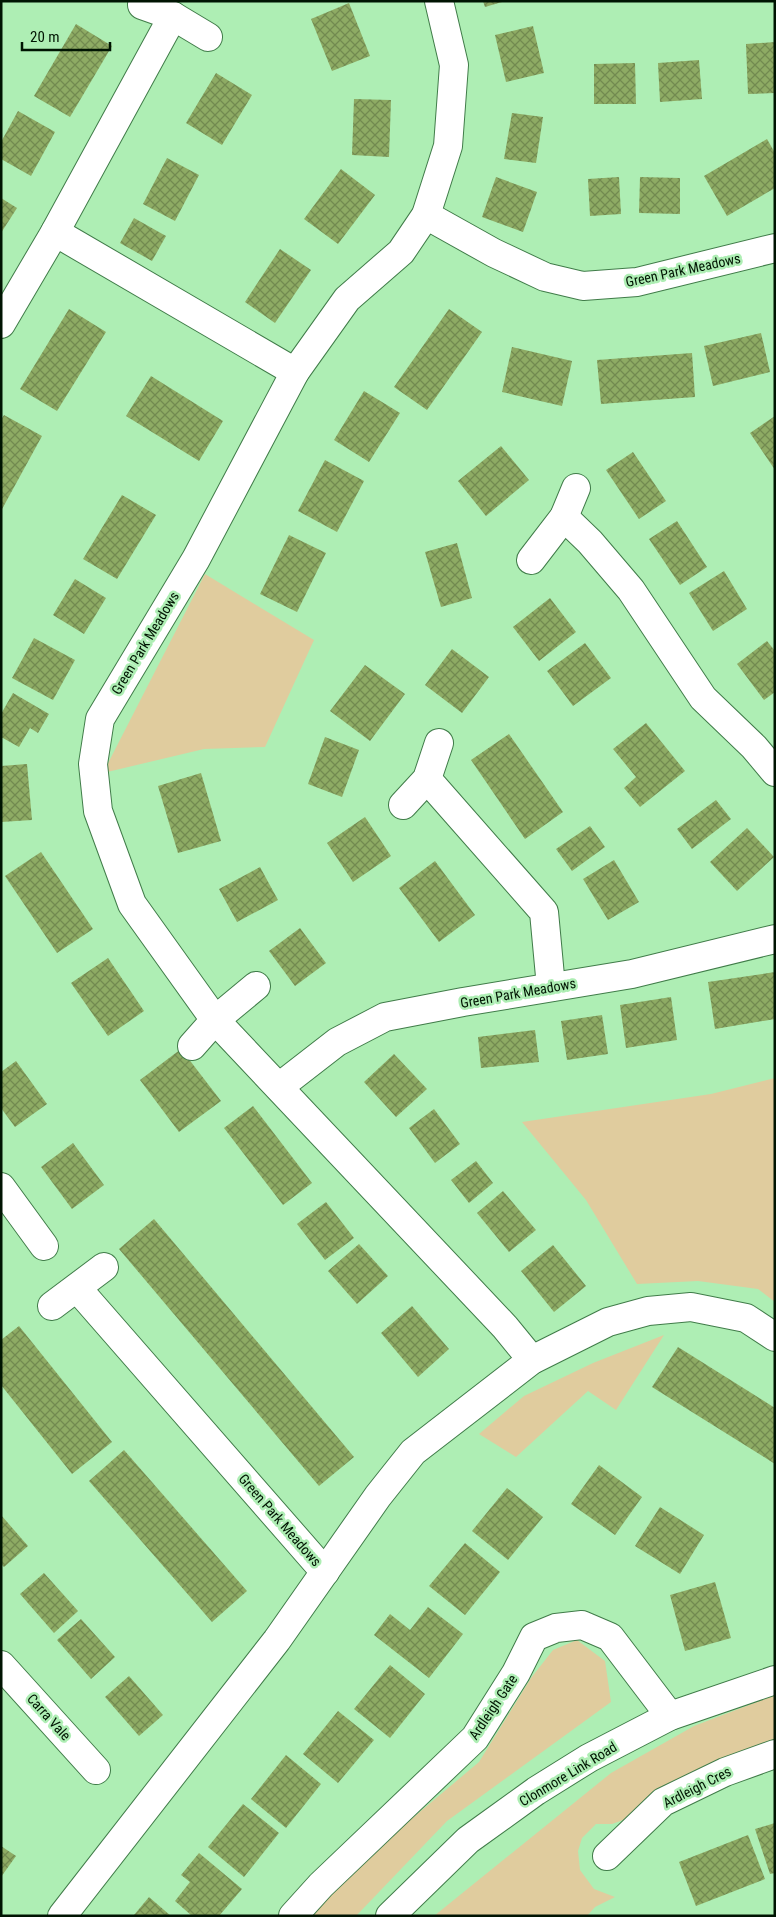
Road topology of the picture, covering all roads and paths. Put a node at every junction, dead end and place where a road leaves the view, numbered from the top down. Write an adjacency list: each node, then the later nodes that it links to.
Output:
1 (439, 1): 5 (street, Green Park Meadows)
2 (142, 5): 3 (street)
3 (173, 16): 4 (street); 6 (street)
4 (208, 37)
5 (426, 216): 7 (street, Green Park Meadows); 9 (street, Green Park Meadows)
6 (55, 232): 8 (street); 9 (street)
7 (775, 248)
8 (1, 324)
9 (295, 372): 20 (street, Green Park Meadows)
10 (576, 488): 11 (street)
11 (564, 517): 12 (street); 14 (street)
12 (531, 560)
13 (439, 743): 15 (street)
14 (775, 772)
15 (428, 779): 16 (street); 19 (street)
16 (403, 804)
17 (775, 939): 19 (street, Green Park Meadows)
18 (256, 986): 20 (street)
19 (551, 987): 22 (street, Green Park Meadows)
20 (215, 1020): 21 (street); 22 (street, Green Park Meadows)
21 (192, 1046)
22 (278, 1087): 29 (street, Green Park Meadows)
23 (1, 1187): 24 (street)
24 (44, 1246)
25 (104, 1267): 26 (street)
26 (77, 1288): 27 (street); 30 (street, Green Park Meadows)
27 (52, 1306)
28 (775, 1337): 29 (street, Green Park Meadows)
29 (532, 1360): 30 (street, Green Park Meadows)
30 (325, 1572): 37 (street)
31 (1, 1665): 35 (street, Carra Vale)
32 (775, 1680): 33 (street, Clonmore Link Road)
33 (670, 1716): 38 (street, Ardleigh Gate); 39 (street, Clonmore Link Road)
34 (775, 1754): 36 (street, Ardleigh Cres)
35 (96, 1770)
36 (607, 1856)
37 (62, 1916)
38 (293, 1916)
39 (390, 1916)

